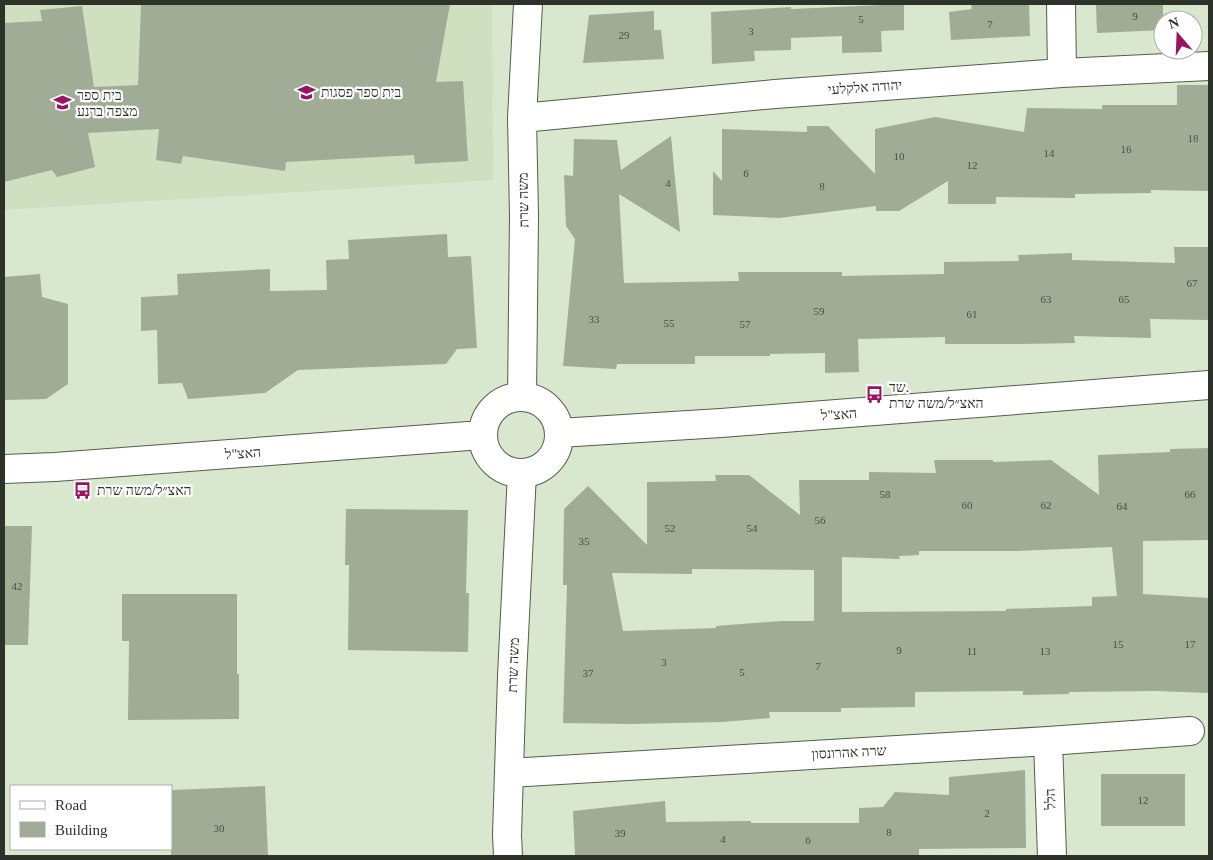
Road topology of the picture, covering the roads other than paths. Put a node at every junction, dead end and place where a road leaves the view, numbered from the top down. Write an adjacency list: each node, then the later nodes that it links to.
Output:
1 (528, 4): 5 (street, משה שרת)
2 (1061, 4): 4 (street)
3 (1209, 66): 4 (street, יהודה אלקלעי)
4 (1062, 73): 5 (street, יהודה אלקלעי)
5 (522, 118): 7 (street, משה שרת)
6 (1209, 386): 8 (street, האצ"ל)
7 (522, 397): 8 (street); 9 (street)
8 (559, 433): 11 (street)
9 (482, 435): 10 (street, האצ"ל); 11 (street)
10 (4, 469)
11 (522, 473): 14 (street, משה שרת)
12 (1190, 731): 13 (street, שרה אהרונסון)
13 (1048, 741): 14 (street, שרה אהרונסון); 16 (street, הלל)
14 (509, 773): 15 (street, משה שרת)
15 (508, 856)
16 (1052, 856)

